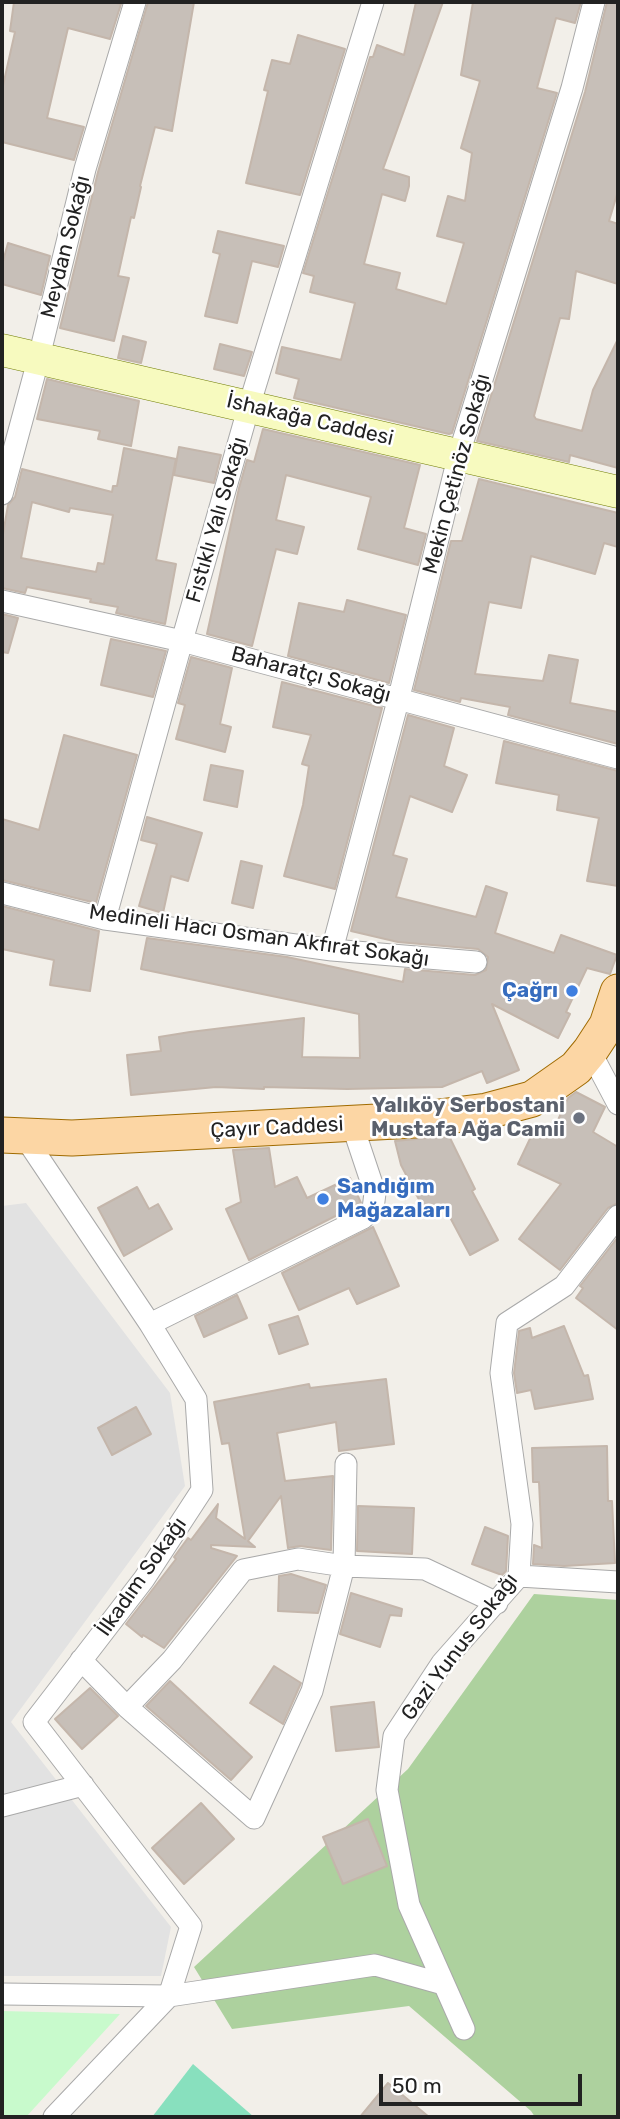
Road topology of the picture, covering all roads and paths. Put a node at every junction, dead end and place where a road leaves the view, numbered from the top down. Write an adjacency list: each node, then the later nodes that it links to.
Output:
1 (135, 2): 5 (street, Meydan Sokağı)
2 (373, 2): 6 (street, Fıstıklı Yalı Sokağı)
3 (594, 2): 7 (street, Mekin Çetinöz Sokağı)
4 (2, 350): 5 (street, İshakağa Caddesi)
5 (39, 357): 6 (street, İshakağa Caddesi); 9 (street, Meydan Sokağı)
6 (249, 406): 7 (street, İshakağa Caddesi); 11 (street, Fıstıklı Yalı Sokağı)
7 (459, 454): 8 (street, İshakağa Caddesi); 12 (street, Mekin Çetinöz Sokağı)
8 (618, 492)
9 (2, 494)
10 (2, 601): 11 (street, Baharatçı Sokağı)
11 (182, 641): 12 (street, Baharatçı Sokağı); 15 (street, Fıstıklı Yalı Sokağı)
12 (399, 698): 13 (street, Baharatçı Sokağı); 16 (street, Mekin Çetinöz Sokağı)
13 (618, 758)
14 (2, 893): 15 (street, Medineli Hacı Osman Akfırat Sokağı)
15 (105, 919): 16 (street, Medineli Hacı Osman Akfırat Sokağı)
16 (332, 950): 17 (street, Medineli Hacı Osman Akfırat Sokağı)
17 (476, 962)
18 (618, 992): 19 (main road)
19 (605, 1034): 20 (street); 21 (main road, Çayır Caddesi)
20 (618, 1104)
21 (352, 1124): 22 (main road, Çayır Caddesi); 24 (street)
22 (13, 1136): 24 (street, İlkadım Sokağı)
23 (618, 1216): 27 (street, Gazi Yunus Sokağı)
24 (150, 1324): 30 (street, İlkadım Sokağı)
25 (346, 1464): 26 (street)
26 (344, 1566): 29 (street); 31 (street); 31 (street)
27 (519, 1576): 28 (street); 29 (street, Gazi Yunus Sokağı)
28 (618, 1582)
29 (497, 1603): 34 (street, Gazi Yunus Sokağı)
30 (81, 1660): 31 (street); 32 (street, İlkadım Sokağı)
31 (127, 1706)
32 (83, 1785): 33 (street); 36 (street, İlkadım Sokağı)
33 (2, 1806)
34 (443, 1984): 36 (street); 37 (street, Gazi Yunus Sokağı)
35 (2, 1994): 36 (street)
36 (169, 1996): 38 (street)
37 (464, 2029)
38 (54, 2117)

